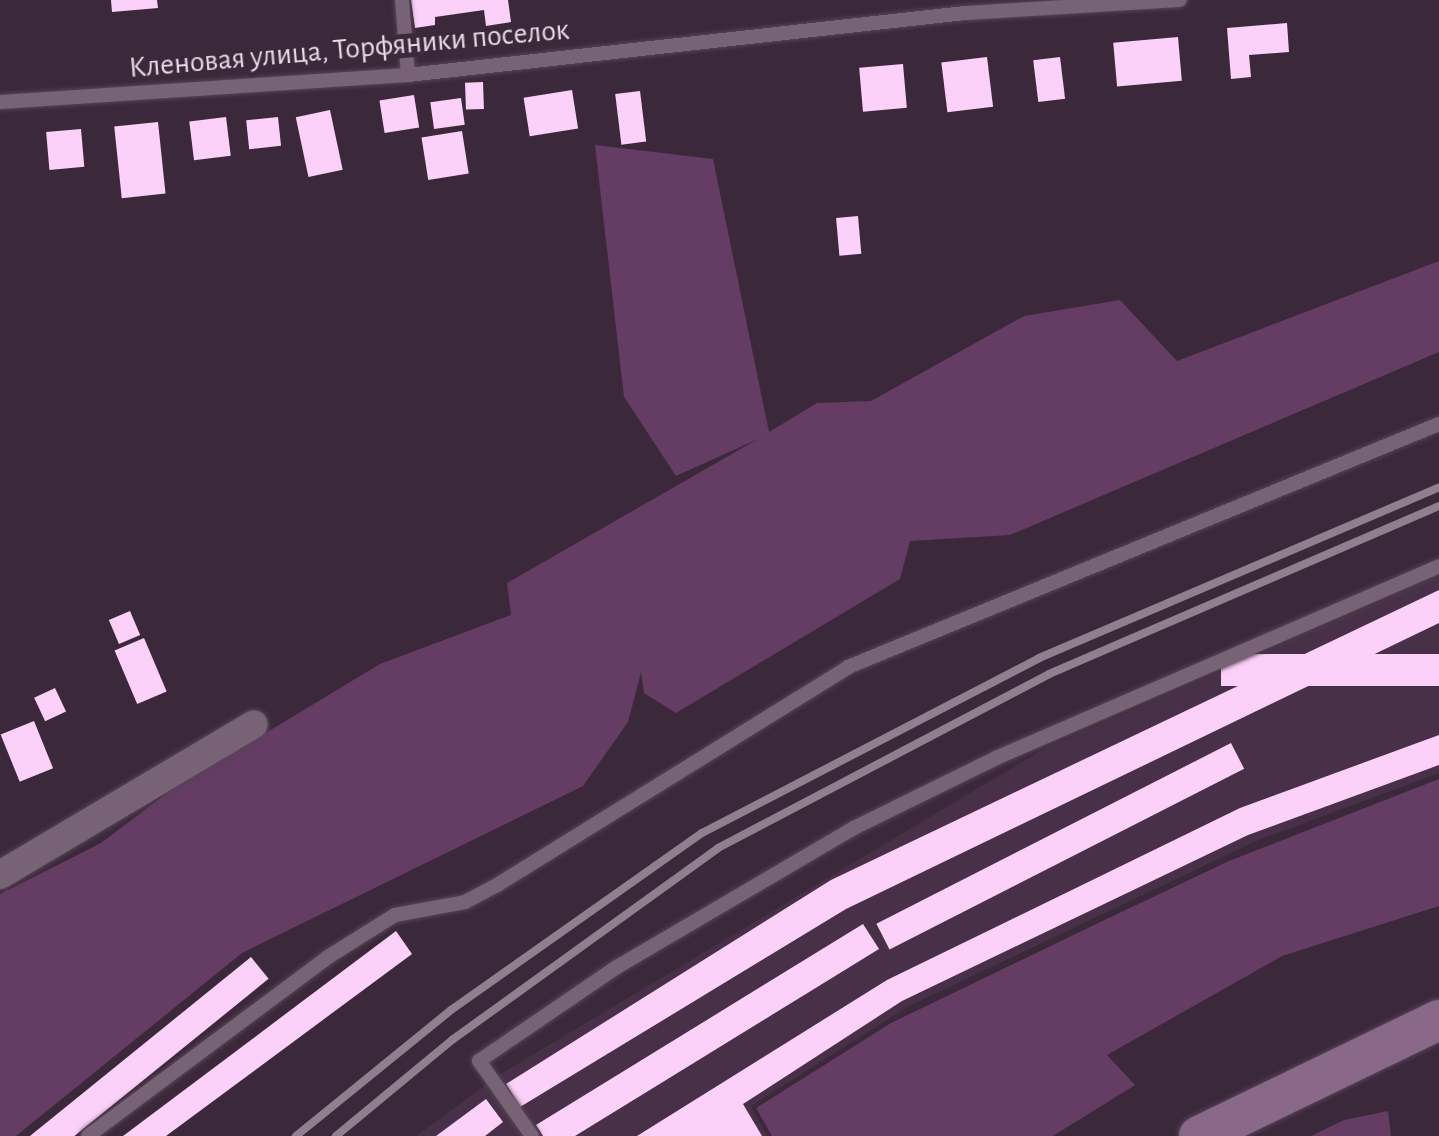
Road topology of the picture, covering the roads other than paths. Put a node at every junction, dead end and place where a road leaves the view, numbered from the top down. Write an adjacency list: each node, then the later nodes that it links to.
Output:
1 (402, 0): 3 (lane)
2 (1180, 0): 3 (lane, Кленовая улица, Торфяники поселок)
3 (408, 75): 4 (lane, Кленовая улица, Торфяники поселок)
4 (0, 102)
5 (1439, 424): 10 (lane)
6 (1439, 566): 11 (lane)
7 (254, 724): 8 (street)
8 (0, 875)
9 (1439, 1020): 12 (main road)
10 (88, 1136)
11 (532, 1136)
12 (1199, 1136)

